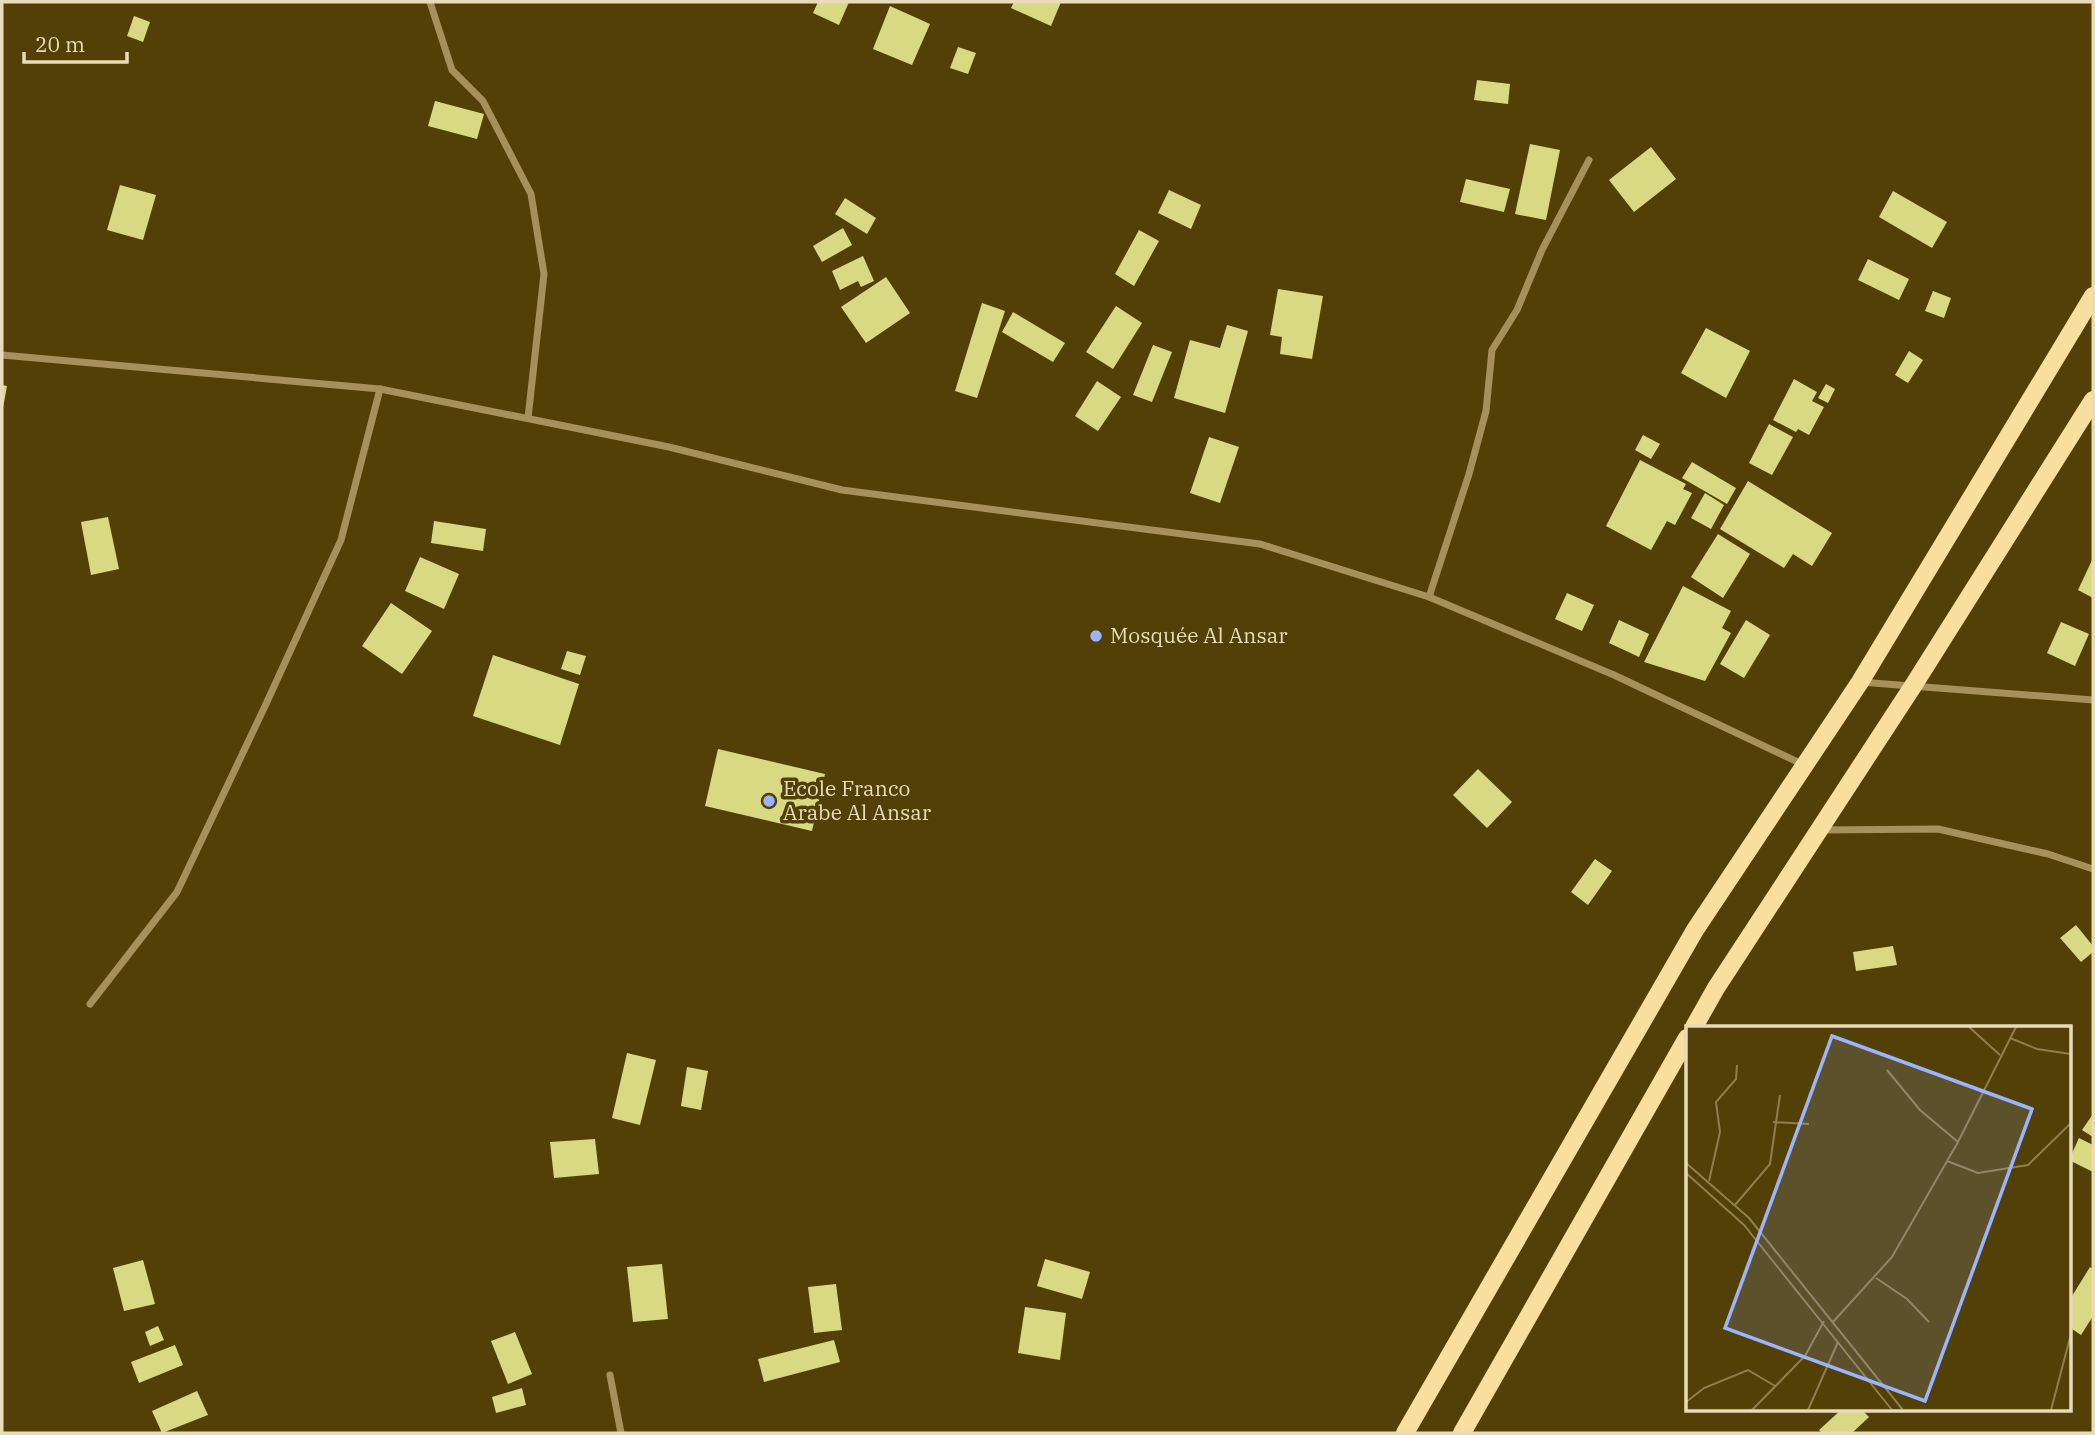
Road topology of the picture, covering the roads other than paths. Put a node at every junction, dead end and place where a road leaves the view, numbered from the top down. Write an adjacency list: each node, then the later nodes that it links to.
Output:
1 (430, 2): 7 (street)
2 (1588, 160): 8 (street)
3 (2093, 296): 9 (main road)
4 (2, 355): 5 (street)
5 (380, 388): 7 (street); 15 (street)
6 (2093, 400): 10 (main road)
7 (528, 418): 8 (street)
8 (1429, 597): 12 (street)
9 (1860, 682): 10 (street); 12 (main road)
10 (1913, 686): 11 (street); 13 (main road)
11 (2093, 700)
12 (1804, 765): 20 (main road)
13 (1819, 830): 14 (street); 16 (main road)
14 (2093, 869)
15 (90, 1004)
16 (1695, 1026)
17 (1686, 1040): 21 (main road)
18 (610, 1375): 19 (street)
19 (621, 1433)
20 (1405, 1433)
21 (1462, 1433)

